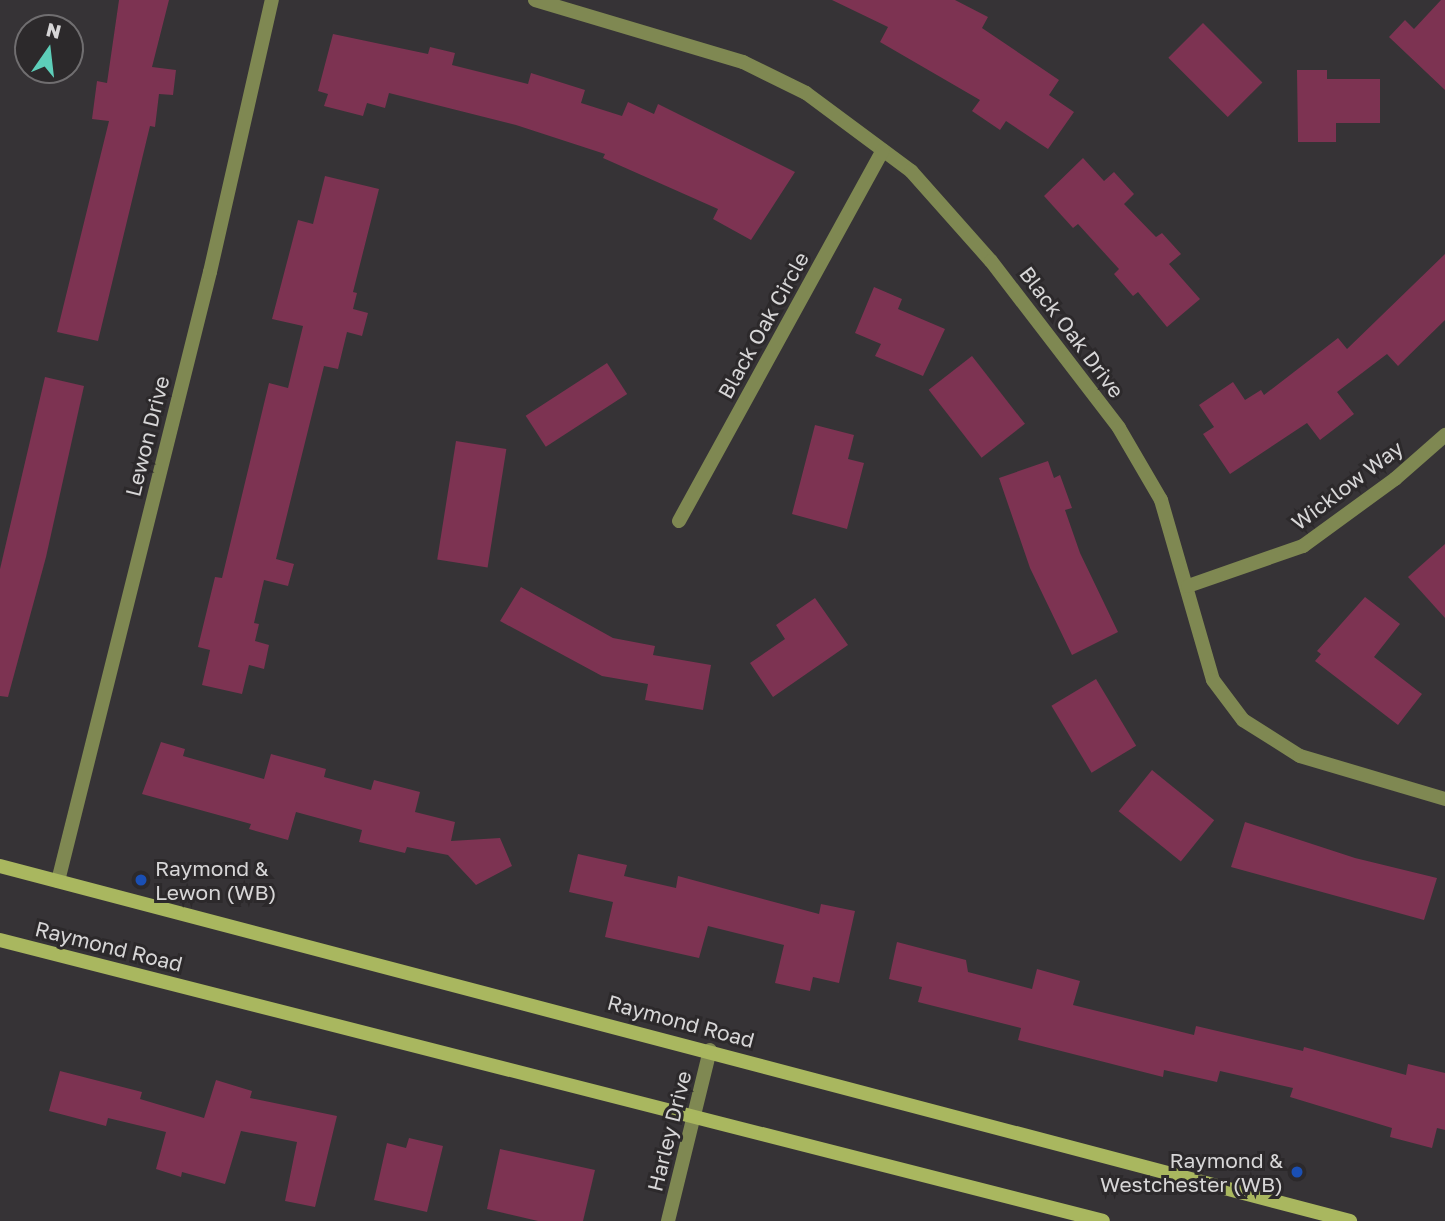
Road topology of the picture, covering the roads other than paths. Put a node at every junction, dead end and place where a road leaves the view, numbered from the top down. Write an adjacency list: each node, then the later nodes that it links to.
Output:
1 (272, 0): 9 (street, Lewon Drive)
2 (535, 0): 3 (street, Black Oak Drive)
3 (883, 150): 5 (street, Black Oak Circle); 6 (street, Black Oak Drive)
4 (1445, 435): 6 (street, Wicklow Way)
5 (679, 521)
6 (1188, 586): 7 (street, Black Oak Drive)
7 (1445, 799)
8 (0, 866): 9 (main road, Raymond Road)
9 (58, 881): 11 (main road, Raymond Road)
10 (0, 940): 12 (main road, Raymond Road)
11 (710, 1050): 12 (street, Harley Drive); 15 (main road, Raymond Road)
12 (695, 1116): 13 (street, Harley Drive); 14 (main road, Raymond Road)
13 (668, 1221)
14 (1102, 1221)
15 (1350, 1221)

